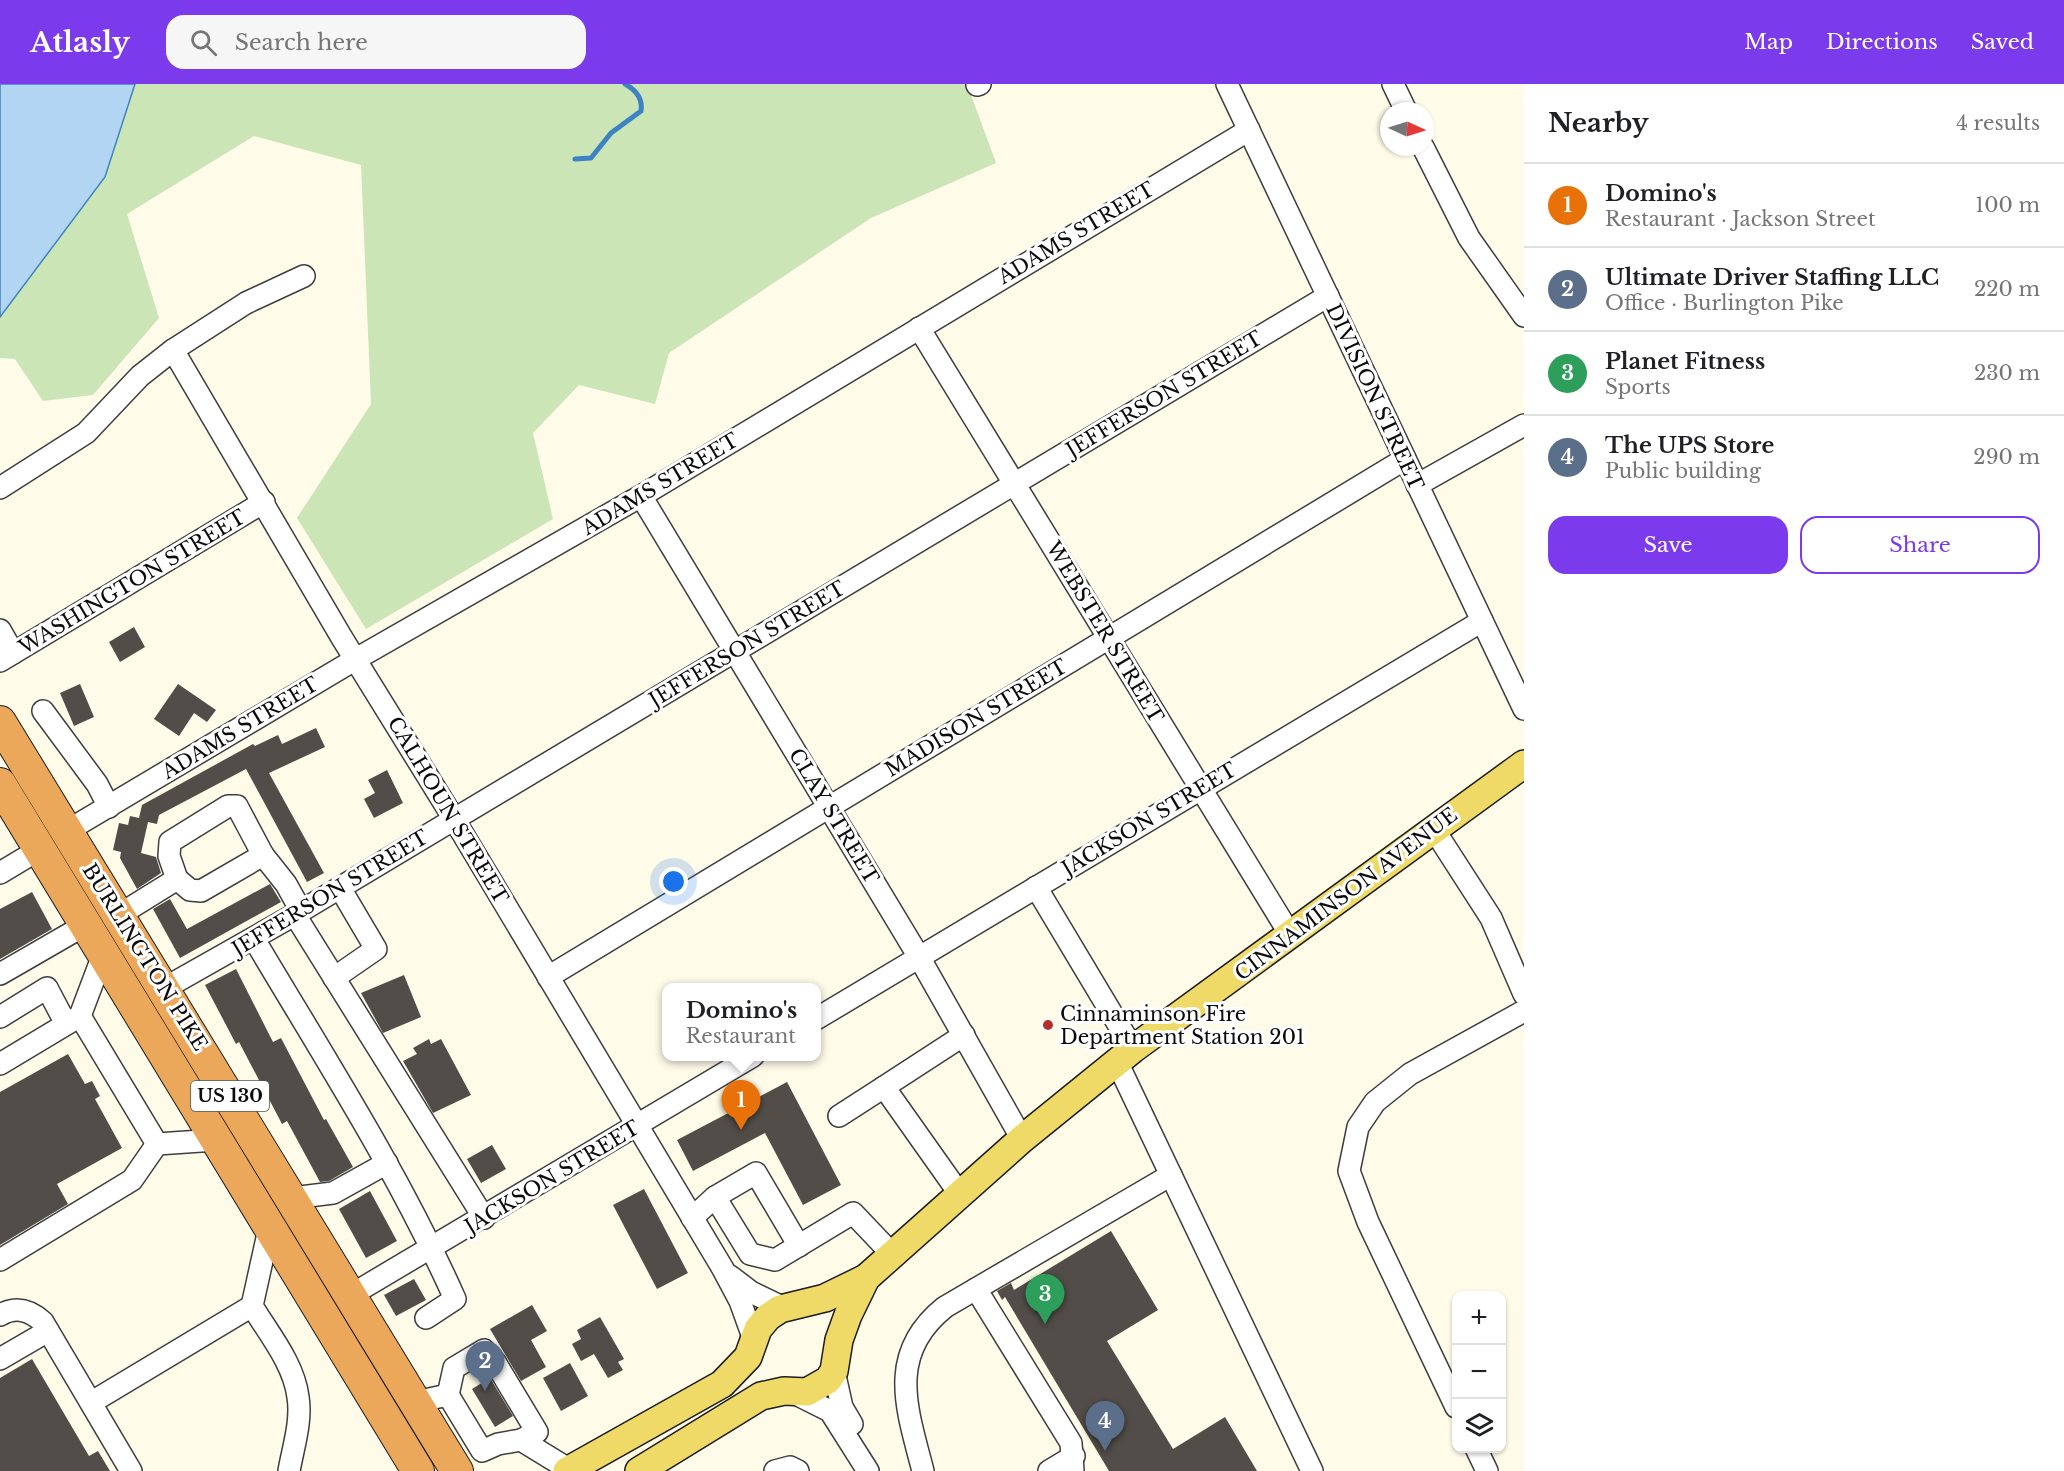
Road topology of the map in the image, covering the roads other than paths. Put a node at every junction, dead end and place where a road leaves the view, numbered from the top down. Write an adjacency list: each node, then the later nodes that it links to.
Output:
1 (1227, 84): 4 (street, DIVISION STREET)
2 (1393, 84): 3 (street)
3 (1402, 102)
4 (1249, 130): 7 (street, DIVISION STREET); 9 (street, ADAMS STREET)
5 (1428, 156): 8 (street)
6 (304, 276): 10 (street)
7 (1328, 296): 12 (street, DIVISION STREET); 13 (street, JEFFERSON STREET)
8 (1524, 316)
9 (919, 328): 13 (street, WEBSTER STREET); 16 (street, ADAMS STREET)
10 (173, 350): 15 (street); 17 (street, CALHOUN STREET)
11 (1524, 424): 14 (street)
12 (1405, 459): 14 (street, DIVISION STREET); 20 (street, MADISON STREET)
13 (1014, 484): 20 (street, WEBSTER STREET); 21 (street, JEFFERSON STREET)
14 (1417, 485): 18 (street, DIVISION STREET)
15 (0, 488)
16 (640, 496): 21 (street, CLAY STREET); 23 (street, ADAMS STREET)
17 (264, 502): 22 (street, WASHINGTON STREET); 23 (street, CALHOUN STREET)
18 (1482, 621): 24 (street, DIVISION STREET); 29 (street, JACKSON STREET)
19 (0, 630): 22 (street)
20 (1108, 638): 29 (street, WEBSTER STREET); 31 (street, MADISON STREET)
21 (734, 651): 31 (street, CLAY STREET); 32 (street, JEFFERSON STREET)
22 (7, 657)
23 (356, 659): 30 (street, ADAMS STREET); 32 (street, CALHOUN STREET)
24 (1524, 709)
25 (43, 711): 30 (street)
26 (0, 722): 34 (highway, BURLINGTON PIKE / US 130)
27 (1524, 764): 33 (main road, CINNAMINSON AVENUE)
28 (0, 784): 35 (highway, BURLINGTON PIKE / US 130)
29 (1201, 789): 39 (street, JACKSON STREET); 44 (street, WEBSTER STREET)
30 (109, 807): 34 (street, ADAMS STREET)
31 (828, 807): 47 (street, CLAY STREET); 49 (street, MADISON STREET)
32 (454, 819): 40 (street, JEFFERSON STREET); 49 (street, CALHOUN STREET)
33 (1434, 828): 44 (main road, CINNAMINSON AVENUE); 52 (street)
34 (67, 831): 42 (highway, BURLINGTON PIKE / US 130)
35 (40, 849): 37 (street); 43 (highway, BURLINGTON PIKE / US 130)
36 (262, 855): 38 (street); 38 (street); 41 (street)
37 (0, 873)
38 (177, 879): 42 (street)
39 (1036, 887): 47 (street, JACKSON STREET); 58 (street)
40 (340, 888): 41 (street, JEFFERSON STREET); 50 (street)
41 (298, 913): 45 (street, JEFFERSON STREET); 50 (street)
42 (119, 915): 51 (highway, BURLINGTON PIKE / US 130)
43 (85, 925): 46 (highway, BURLINGTON PIKE / US 130); 48 (street)
44 (1291, 936): 58 (main road, CINNAMINSON AVENUE)
45 (254, 939): 51 (street, JEFFERSON STREET); 67 (street)
46 (103, 955): 56 (street); 65 (highway, BURLINGTON PIKE / US 130)
47 (919, 957): 54 (street, JACKSON STREET); 57 (street, CLAY STREET)
48 (0, 974)
49 (549, 977): 63 (street, CALHOUN STREET)
50 (334, 978): 73 (street)
51 (165, 988): 72 (highway, BURLINGTON PIKE / US 130)
52 (1524, 993)
53 (1524, 1011): 96 (street)
54 (821, 1016)
55 (0, 1017): 56 (street)
56 (73, 1020): 60 (street); 66 (street)
57 (964, 1035): 61 (street); 64 (street, CLAY STREET)
58 (1125, 1055): 64 (main road, CINNAMINSON AVENUE); 68 (street)
59 (745, 1061): 63 (street, JACKSON STREET)
60 (0, 1064)
61 (884, 1087): 62 (street); 70 (street)
62 (839, 1116)
63 (637, 1126): 73 (street, JACKSON STREET); 74 (street, CALHOUN STREET)
64 (1022, 1138): 70 (main road, CINNAMINSON AVENUE)
65 (216, 1140): 66 (street); 76 (highway, BURLINGTON PIKE / US 130)
66 (157, 1144): 80 (street)
67 (387, 1162): 69 (street); 78 (street)
68 (1171, 1175): 83 (street); 117 (street)
69 (333, 1193): 72 (street); 75 (street)
70 (959, 1193): 79 (main road, CINNAMINSON AVENUE)
71 (715, 1197): 74 (street); 77 (street); 77 (street)
72 (292, 1198): 75 (highway, BURLINGTON PIKE / US 130)
73 (483, 1218): 78 (street, JACKSON STREET)
74 (692, 1218): 81 (street, CALHOUN STREET)
75 (309, 1224): 84 (highway, BURLINGTON PIKE / US 130)
76 (269, 1229): 85 (street); 99 (highway, BURLINGTON PIKE / US 130)
77 (799, 1246): 79 (street)
78 (433, 1249): 84 (street, JACKSON STREET); 88 (street)
79 (892, 1254): 82 (main road, CINNAMINSON AVENUE)
80 (0, 1260)
81 (723, 1269): 86 (street, CALHOUN STREET); 91 (street, CALHOUN STREET)
82 (866, 1278): 86 (main road, CINNAMINSON AVENUE); 90 (main road, CINNAMINSON AVENUE)
83 (976, 1289): 103 (street); 115 (street)
84 (351, 1295): 98 (highway, BURLINGTON PIKE / US 130)
85 (252, 1306): 97 (street); 106 (street)
86 (794, 1307): 90 (main road, CALHOUN STREET); 91 (main road, CINNAMINSON AVENUE)
87 (0, 1315): 89 (street)
88 (426, 1318)
89 (48, 1331): 92 (street); 97 (street)
90 (839, 1340): 93 (main road, CINNAMINSON AVENUE)
91 (754, 1343): 94 (main road, CALHOUN STREET); 104 (main road, CINNAMINSON AVENUE)
92 (0, 1359)
93 (834, 1371): 94 (main road); 114 (street, CALHOUN STREET)
94 (788, 1392): 111 (main road); 114 (street, CALHOUN STREET)
95 (448, 1395): 98 (street); 100 (street); 101 (street)
96 (1452, 1399)
97 (92, 1402): 105 (street)
98 (415, 1402): 109 (highway, BURLINGTON PIKE / US 130)
99 (390, 1425): 107 (highway); 108 (highway, BURLINGTON PIKE / US 130)
100 (521, 1440): 101 (street); 104 (street)
101 (482, 1451): 110 (street)
102 (1478, 1453): 118 (street)
103 (1073, 1464): 116 (street)
104 (569, 1470)
105 (131, 1471)
106 (290, 1471)
107 (397, 1471)
108 (418, 1471)
109 (457, 1471)
110 (471, 1471)
111 (639, 1471)
112 (775, 1471): 113 (street)
113 (798, 1471)
114 (870, 1471)
115 (923, 1471)
116 (1050, 1471)
117 (1312, 1471)
118 (1487, 1471)

